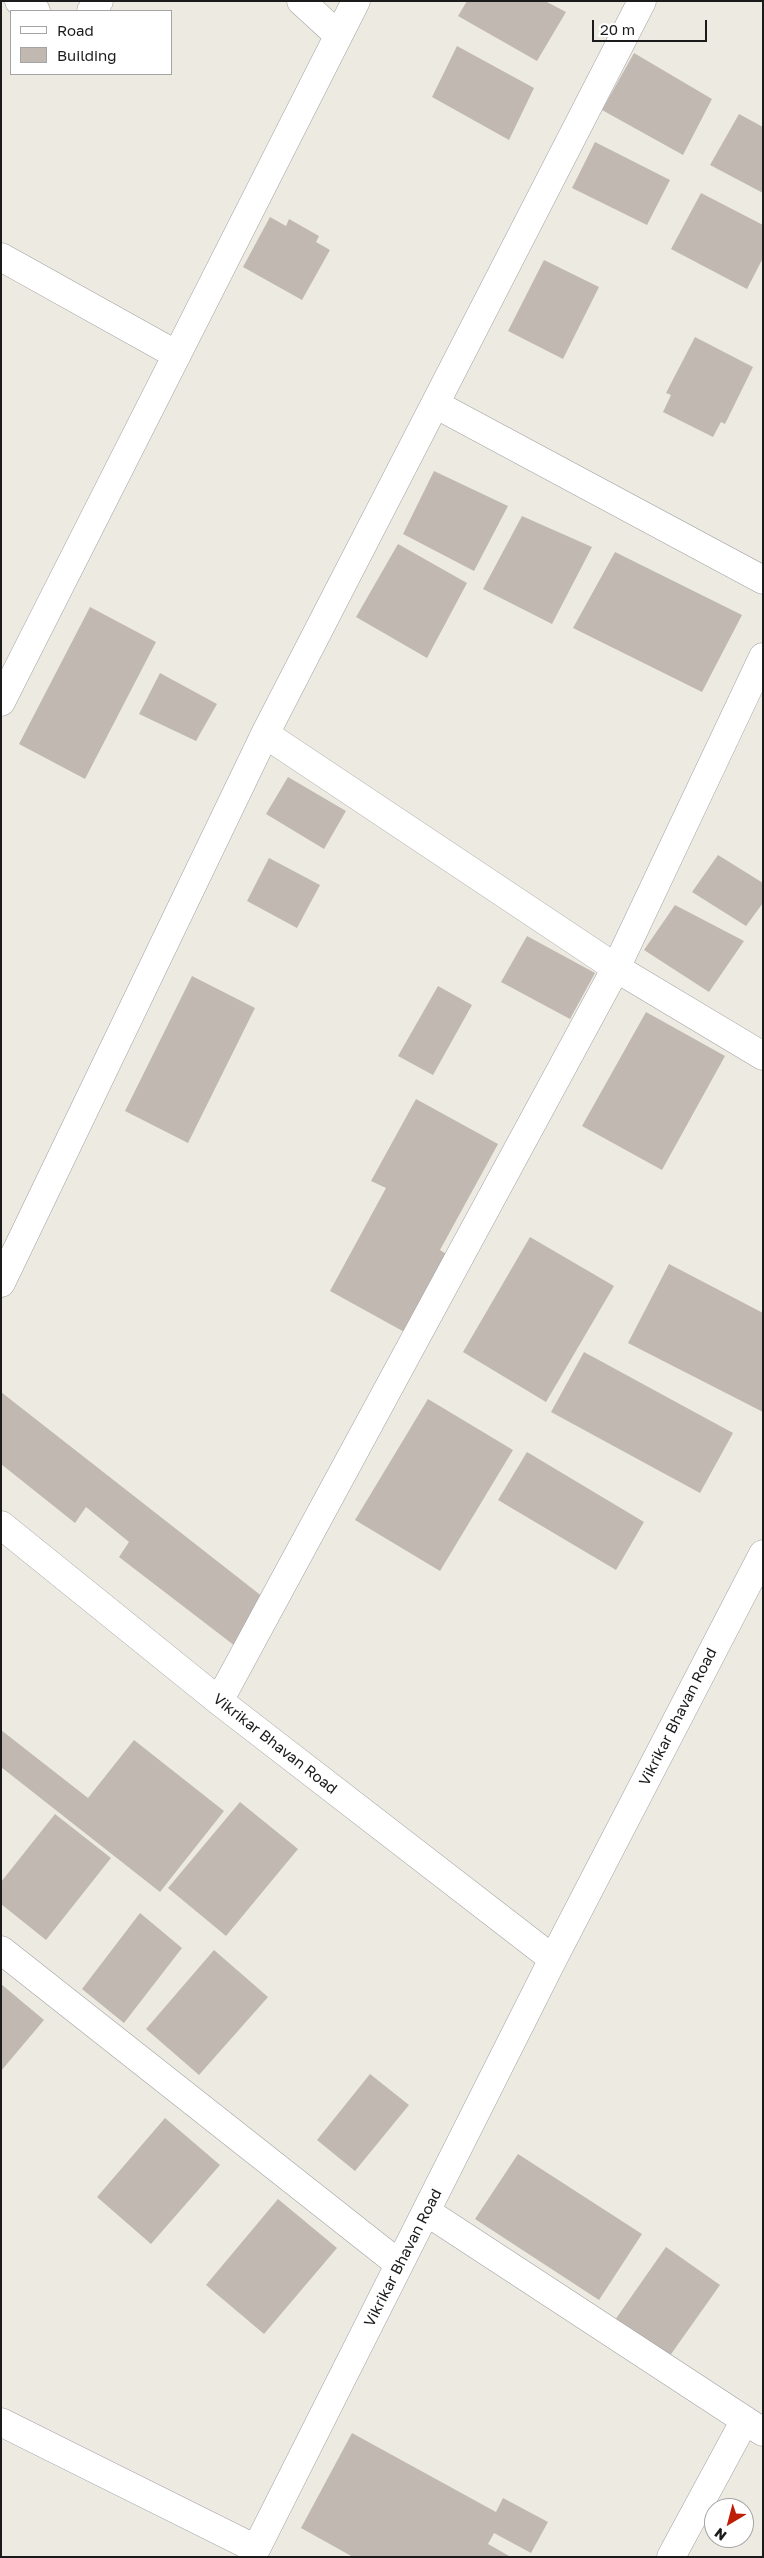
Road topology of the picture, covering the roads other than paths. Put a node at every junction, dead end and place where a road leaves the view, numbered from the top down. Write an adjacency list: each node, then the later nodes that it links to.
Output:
1 (18, 1): 5 (street)
2 (301, 1): 6 (street)
3 (356, 1): 6 (street)
4 (642, 1): 9 (street)
5 (34, 10)
6 (338, 35): 8 (street)
7 (1, 257): 8 (street)
8 (177, 356): 12 (street)
9 (435, 404): 10 (street); 13 (street)
10 (763, 580)
11 (763, 657): 14 (street)
12 (4, 688)
13 (266, 734): 14 (street); 16 (street)
14 (616, 968): 15 (street); 19 (street)
15 (763, 1056)
16 (1, 1283)
17 (1, 1525): 19 (street, Vikrikar Bhavan Road)
18 (763, 1554): 21 (street, Vikrikar Bhavan Road)
19 (219, 1701): 21 (street, Vikrikar Bhavan Road)
20 (1, 1950): 23 (street)
21 (553, 1959): 22 (street, Vikrikar Bhavan Road)
22 (427, 2212): 23 (street, Vikrikar Bhavan Road); 25 (street)
23 (399, 2264): 26 (street, Vikrikar Bhavan Road)
24 (1, 2422): 26 (street)
25 (754, 2426): 27 (street)
26 (254, 2553)
27 (671, 2557)

